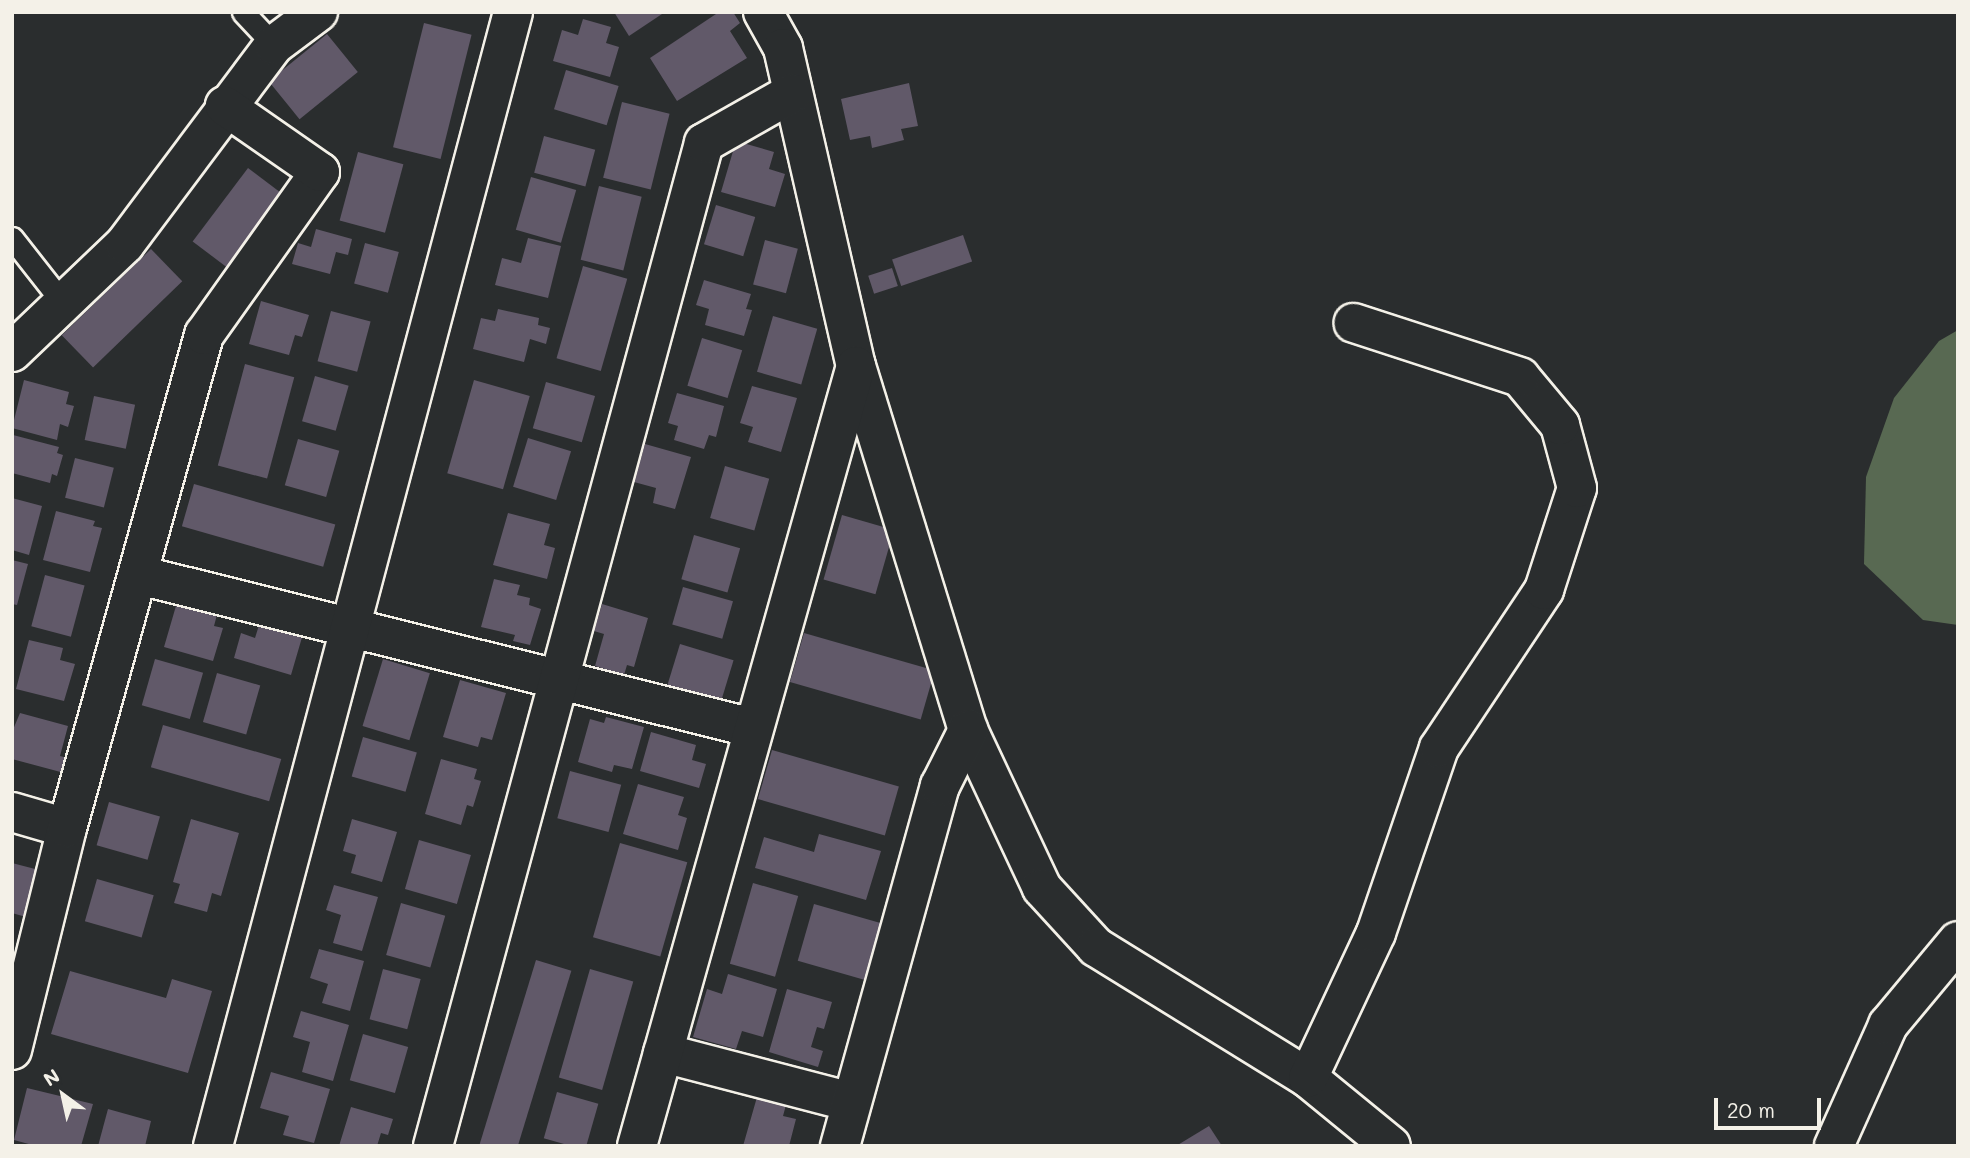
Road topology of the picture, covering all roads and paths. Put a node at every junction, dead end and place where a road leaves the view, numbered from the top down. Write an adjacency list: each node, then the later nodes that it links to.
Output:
1 (243, 12): 5 (lane)
2 (318, 12): 5 (street)
3 (513, 12): 14 (street)
4 (763, 12): 6 (street)
5 (274, 45): 7 (street)
6 (792, 93): 12 (street); 15 (street)
7 (225, 107): 9 (street); 13 (street)
8 (12, 239): 9 (lane)
9 (63, 303): 11 (street)
10 (1354, 323): 23 (street)
11 (12, 352)
12 (856, 366): 16 (street); 17 (street)
13 (139, 575): 14 (street); 19 (street)
14 (353, 628): 15 (street); 25 (street)
15 (556, 680): 16 (street); 26 (street)
16 (753, 728): 22 (street)
17 (968, 730): 23 (street); 24 (street)
18 (12, 812): 19 (street)
19 (67, 828): 21 (street)
20 (1958, 941): 30 (street)
21 (15, 1030)
22 (663, 1053): 24 (street); 27 (street)
23 (1308, 1078): 29 (street)
24 (851, 1102): 28 (street)
25 (213, 1146)
26 (433, 1146)
27 (637, 1146)
28 (840, 1146)
29 (1391, 1146)
30 (1834, 1146)

